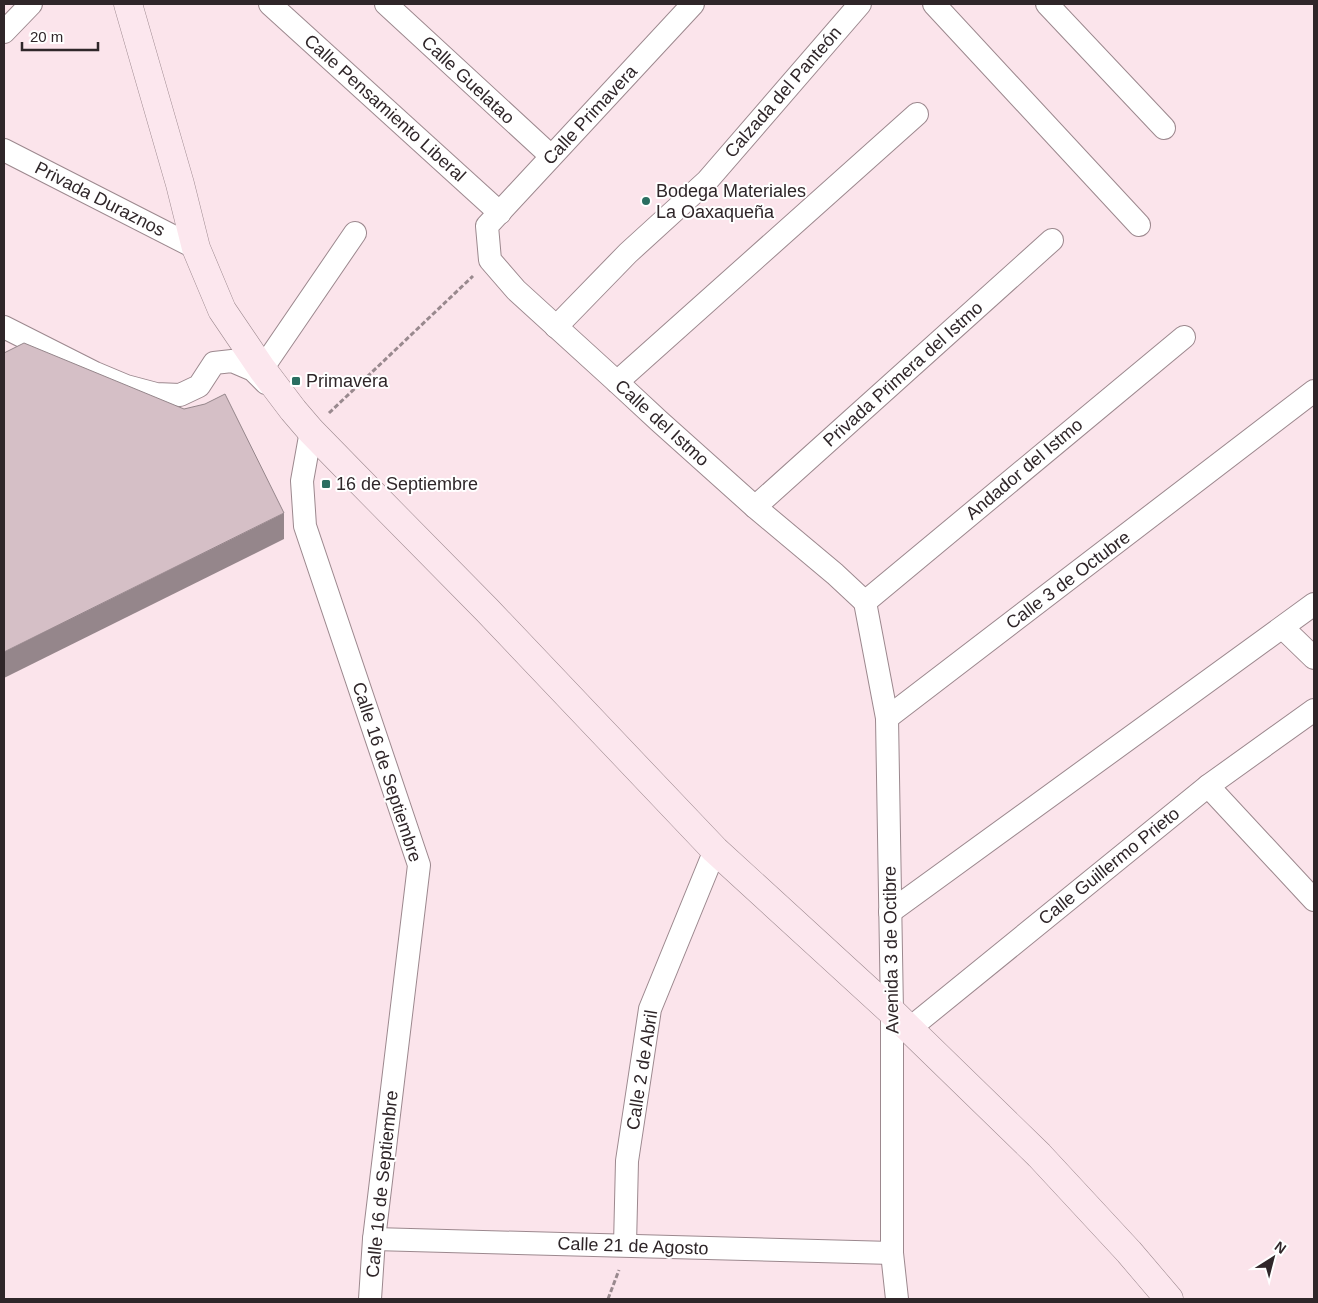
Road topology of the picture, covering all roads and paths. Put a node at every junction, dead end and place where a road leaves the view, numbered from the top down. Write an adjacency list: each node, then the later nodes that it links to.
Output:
1 (128, 4): 18 (street)
2 (270, 4): 14 (street, Calle Pensamiento Liberal)
3 (386, 4): 13 (street, Calle Guelatao)
4 (860, 4): 21 (street, Calzada del Panteón)
5 (934, 4): 15 (street)
6 (1047, 4): 11 (street)
7 (25, 6): 9 (street)
8 (681, 8): 13 (street, Calle Primavera)
9 (4, 32)
10 (917, 114): 24 (street)
11 (1164, 128)
12 (4, 150): 18 (street, Privada Duraznos)
13 (551, 156): 14 (street, Calle Primavera)
14 (494, 219): 19 (street)
15 (1139, 225)
16 (355, 233): 23 (street)
17 (1052, 240): 28 (street, Privada Primera del Istmo)
18 (196, 248): 23 (street)
19 (490, 260): 21 (street, Calle del Istmo); 27 (path)
20 (4, 327): 26 (street)
21 (556, 327): 24 (street, Calle del Istmo)
22 (1184, 337): 29 (street, Andador del Istmo)
23 (262, 369): 26 (street)
24 (618, 382): 28 (street, Calle del Istmo)
25 (1314, 391): 34 (street, Calle 3 de Octubre)
26 (293, 410): 27 (street)
27 (311, 430): 36 (street); 40 (street, Calle 16 de Septiembre)
28 (755, 507): 29 (street, Calle del Istmo)
29 (865, 602): 34 (street, Avenida 3 de Octibre)
30 (1314, 604): 31 (street)
31 (1283, 628): 32 (street); 38 (street)
32 (1314, 658)
33 (1314, 710): 35 (street, Calle Guillermo Prieto)
34 (887, 718): 38 (street, Avenida 3 de Octibre)
35 (1208, 786): 37 (street); 39 (street, Calle Guillermo Prieto)
36 (714, 850): 39 (street); 41 (street, Calle 2 de Abril)
37 (1314, 900)
38 (890, 912): 39 (street, Avenida 3 de Octibre)
39 (901, 1021): 42 (street, Avenida 3 de Octibre); 46 (street)
40 (374, 1239): 41 (street, Calle 21 de Agosto); 43 (street, Calle 16 de Septiembre)
41 (625, 1245): 42 (street, Calle 21 de Agosto); 44 (path)
42 (892, 1253): 45 (street, Avenida 3 de Octibre)
43 (370, 1299)
44 (608, 1299)
45 (897, 1299)
46 (1169, 1299)

